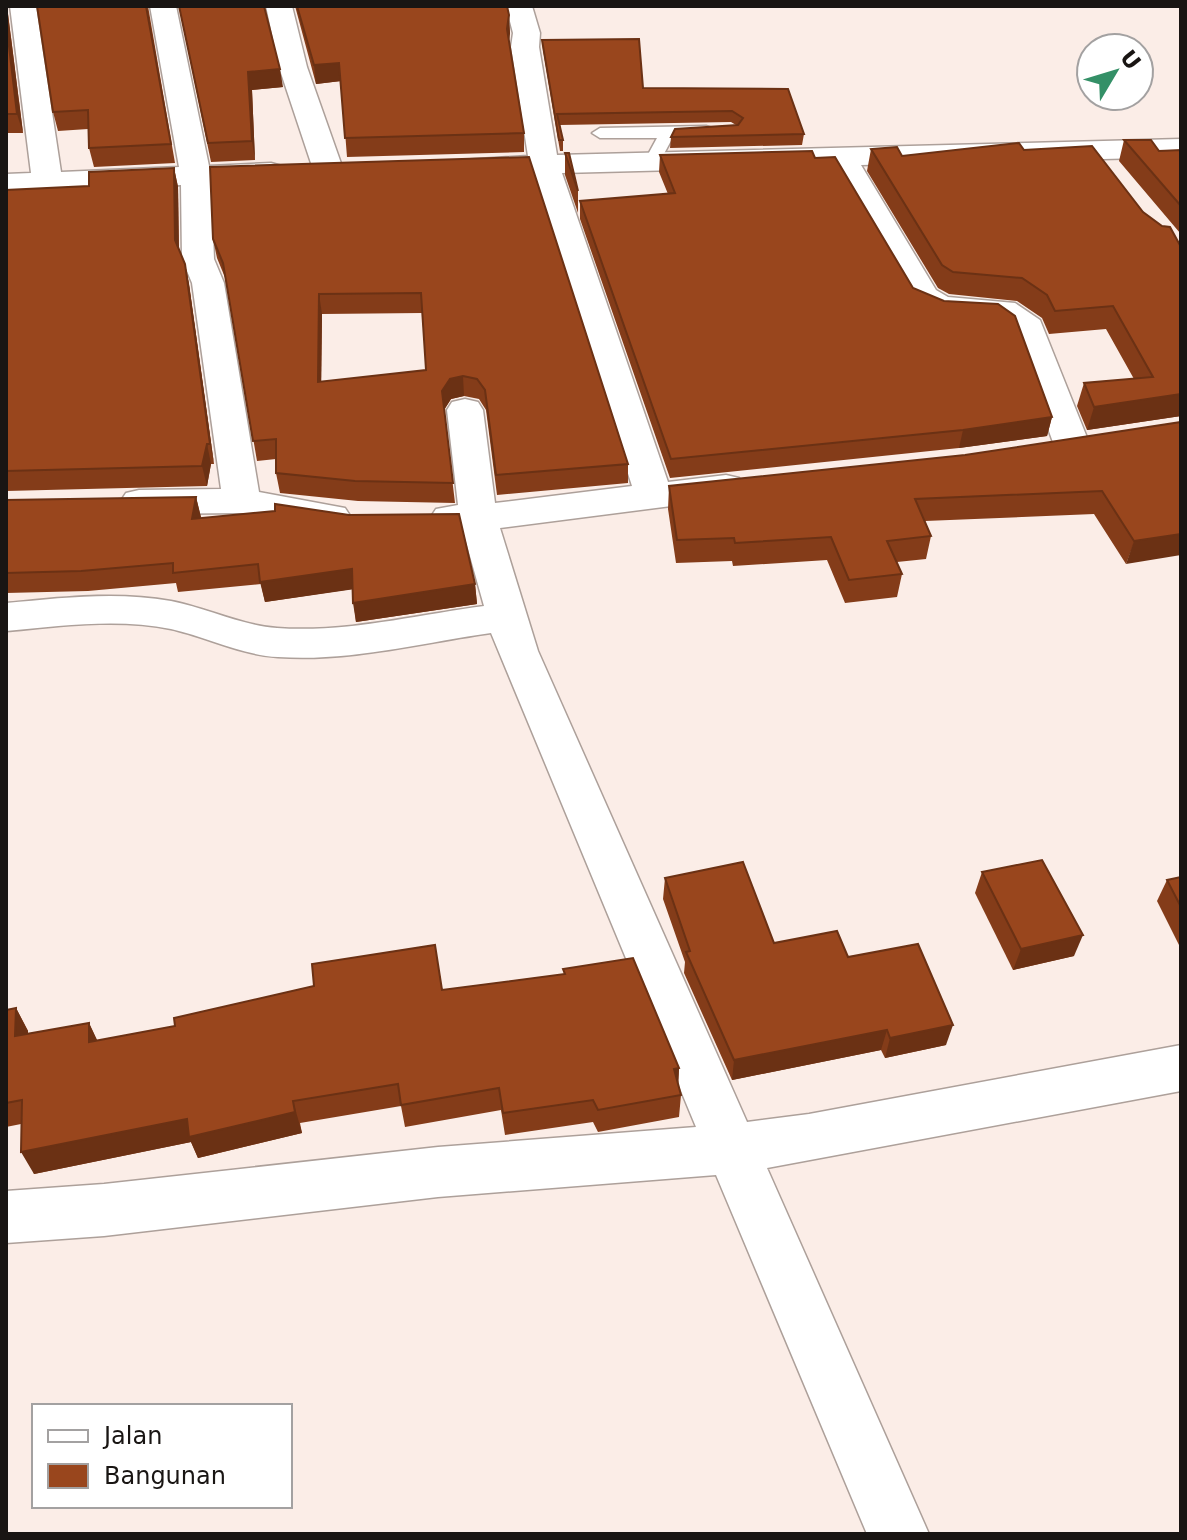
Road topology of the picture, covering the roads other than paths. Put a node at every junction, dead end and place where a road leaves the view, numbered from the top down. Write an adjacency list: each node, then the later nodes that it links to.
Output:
1 (23, 6): 17 (street)
2 (163, 6): 16 (street)
3 (279, 6): 14 (street)
4 (519, 6): 12 (street)
5 (715, 130): 7 (lane)
6 (600, 133): 7 (lane)
7 (668, 133): 11 (lane)
8 (1181, 148): 9 (street)
9 (1092, 149): 10 (street); 18 (street)
10 (841, 157): 11 (street); 21 (street)
11 (653, 160): 12 (street)
12 (544, 165): 13 (street); 23 (street)
13 (436, 167)
14 (328, 169): 15 (street); 16 (street)
15 (359, 169)
16 (196, 175): 17 (street); 24 (street)
17 (47, 179): 19 (street)
18 (1114, 181)
19 (6, 183)
20 (465, 410): 27 (street)
21 (1073, 446)
22 (760, 483): 23 (street)
23 (654, 495): 27 (street)
24 (242, 501): 25 (street); 28 (street)
25 (98, 505)
26 (415, 518): 27 (street)
27 (478, 518): 30 (street)
28 (368, 519)
29 (6, 617): 30 (street)
30 (507, 617): 32 (street)
31 (1181, 1068): 32 (street)
32 (731, 1149): 33 (street); 34 (street)
33 (6, 1217)
34 (898, 1534)

